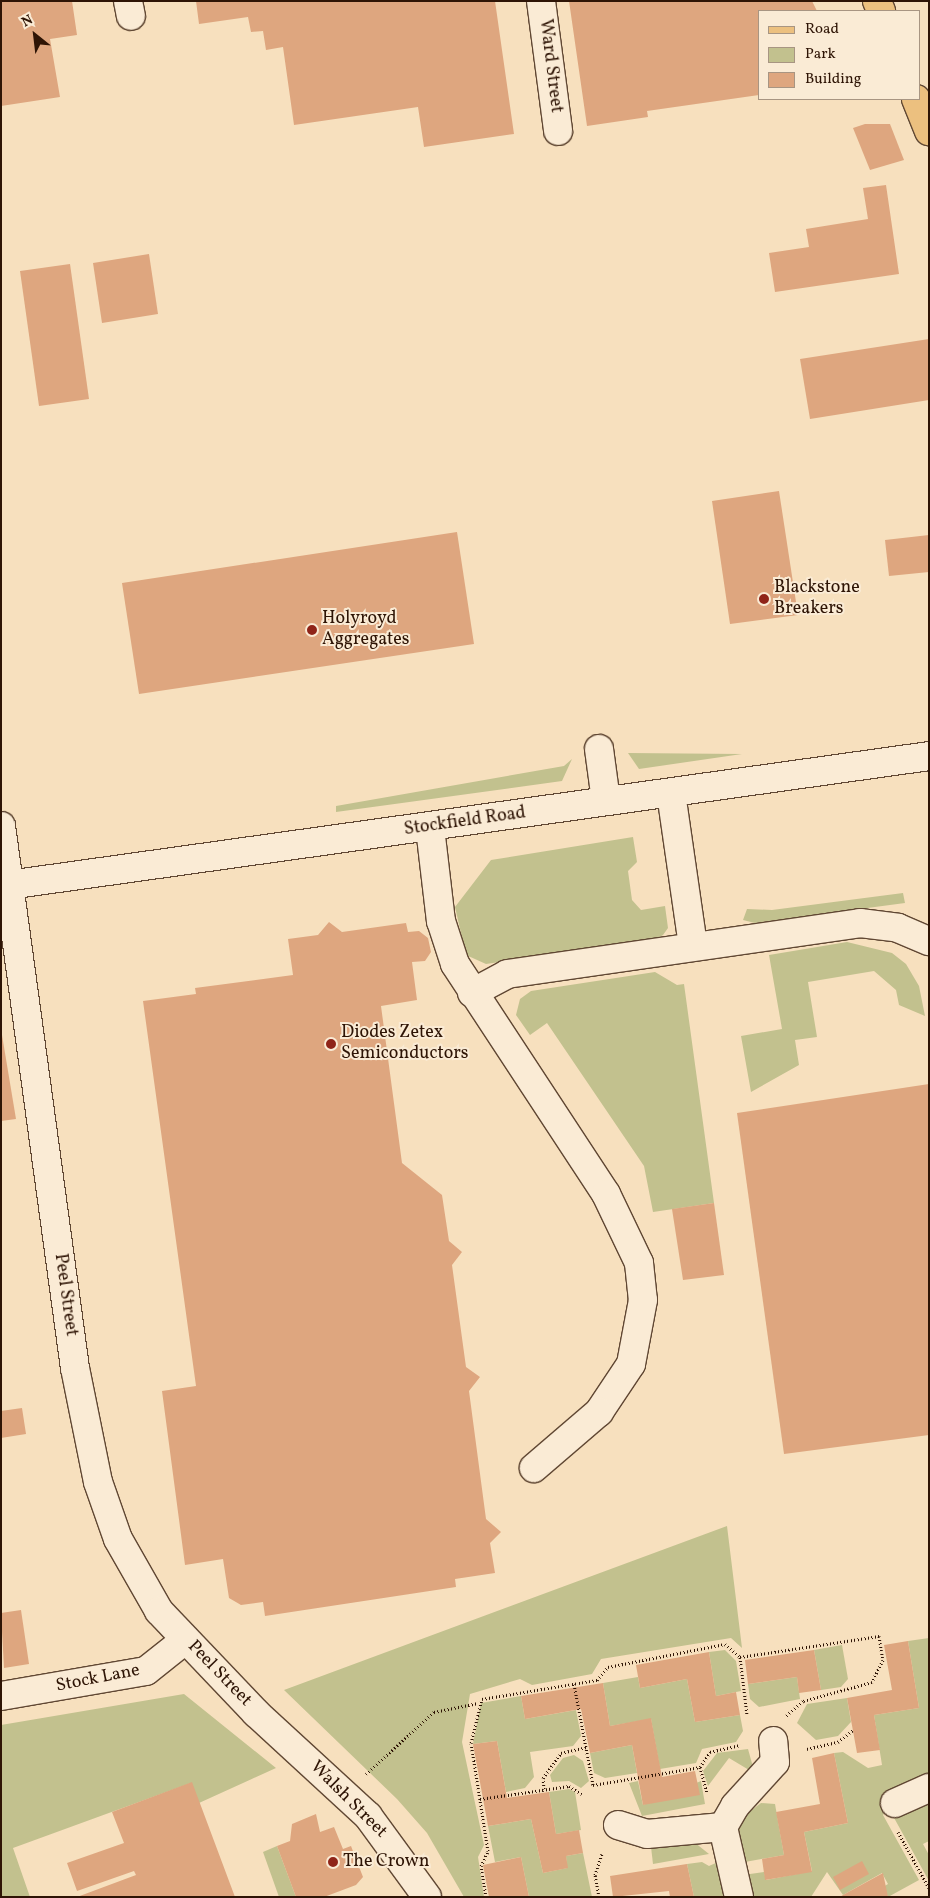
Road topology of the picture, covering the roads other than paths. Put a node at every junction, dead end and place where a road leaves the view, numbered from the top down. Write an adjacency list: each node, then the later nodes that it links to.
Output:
1 (541, 1): 3 (street, Ward Street)
2 (916, 100): 4 (main road)
3 (558, 131)
4 (929, 131)
5 (599, 749): 8 (street)
6 (929, 756): 7 (street, Stockfield Road)
7 (671, 793): 8 (street, Stockfield Road); 13 (street)
8 (606, 801): 10 (street, Stockfield Road)
9 (1, 826): 11 (street, Peel Street)
10 (430, 828): 11 (street, Stockfield Road); 14 (street)
11 (5, 886): 16 (street, Peel Street)
12 (929, 941): 13 (street)
13 (694, 946): 14 (street)
14 (472, 992): 15 (street)
15 (534, 1468)
16 (185, 1640): 17 (street, Stock Lane); 18 (street, Peel Street)
17 (1, 1696)
18 (256, 1713): 24 (street, Walsh Street)
19 (773, 1741): 23 (street)
20 (929, 1788): 21 (street)
21 (895, 1802)
22 (618, 1825): 23 (street)
23 (723, 1827): 25 (street)
24 (418, 1894)
25 (739, 1897)

